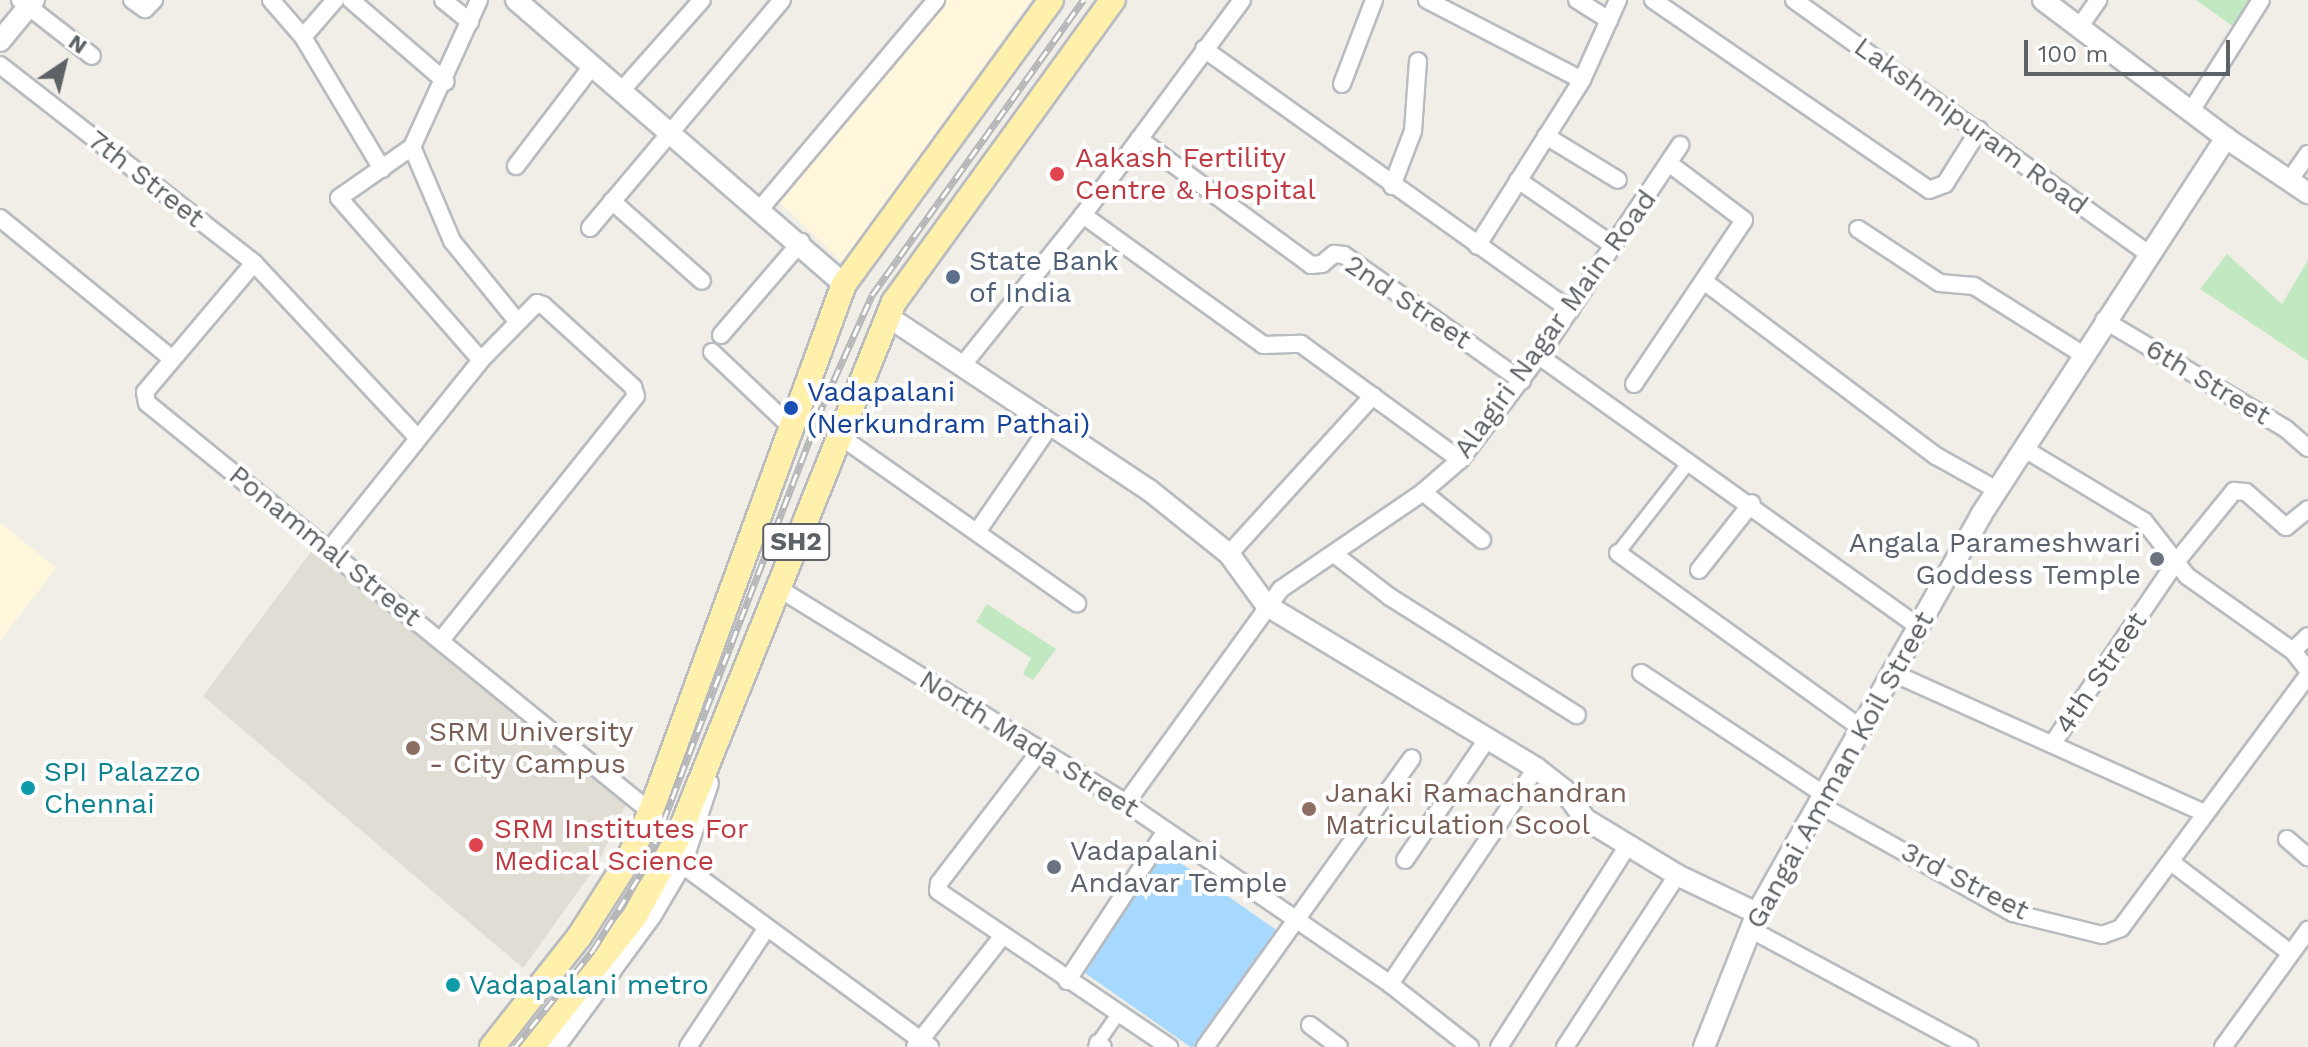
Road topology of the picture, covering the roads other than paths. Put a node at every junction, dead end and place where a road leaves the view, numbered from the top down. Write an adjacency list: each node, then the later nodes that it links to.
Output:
1 (132, 0): 2 (street)
2 (154, 0)
3 (271, 0): 28 (street)
4 (335, 0): 28 (street)
5 (351, 0): 36 (street)
6 (443, 0): 26 (street)
7 (479, 0): 26 (street)
8 (516, 0): 34 (street)
9 (702, 0): 38 (street)
10 (782, 0): 40 (street)
11 (936, 0): 57 (street)
12 (1051, 0): 69 (main road, SH2)
13 (1113, 0): 71 (main road, SH2)
14 (1242, 0): 30 (street)
15 (1374, 0): 37 (street)
16 (1427, 0): 35 (street)
17 (1577, 0): 25 (street)
18 (1618, 0): 25 (street)
19 (1653, 0): 41 (street)
20 (1794, 0): 41 (street, Lakshmipuram Road)
21 (2043, 0): 27 (street)
22 (2098, 0): 27 (street)
23 (2261, 0): 39 (street)
24 (28, 2): 29 (street); 31 (street)
25 (1609, 20): 35 (street)
26 (470, 22): 36 (street)
27 (2080, 26): 39 (street)
28 (303, 37): 50 (street)
29 (0, 41)
30 (1204, 49): 44 (street); 54 (street)
31 (92, 56)
32 (1418, 61): 54 (street)
33 (0, 65): 66 (street, 7th Street)
34 (593, 65): 38 (street); 49 (street)
35 (1582, 80): 42 (street)
36 (446, 82): 46 (street)
37 (1342, 84)
38 (622, 90): 40 (street)
39 (2191, 111): 43 (street)
40 (669, 130): 56 (street); 57 (street)
41 (1979, 130): 65 (street, Lakshmipuram Road)
42 (1546, 136): 51 (street); 52 (street)
43 (2226, 138): 53 (street); 65 (street, Gangai Amman Koil Street)
44 (1139, 139): 58 (street); 81 (street, 2nd Street)
45 (1680, 145): 48 (street, Alagiri Nagar Main Road)
46 (412, 147): 50 (street); 73 (street)
47 (2308, 154): 53 (street)
48 (1670, 164): 64 (street, Alagiri Nagar Main Road); 68 (street)
49 (516, 166)
50 (382, 169): 79 (street)
51 (1518, 180): 63 (street); 64 (street)
52 (1618, 180)
53 (2289, 181): 55 (street)
54 (1392, 186): 63 (street)
55 (2308, 193)
56 (612, 201): 60 (street); 67 (street)
57 (761, 208): 62 (street)
58 (1083, 215): 80 (street); 83 (street)
59 (0, 218): 78 (street)
60 (590, 228)
61 (1858, 229): 76 (street)
62 (801, 242): 69 (street); 74 (street)
63 (1477, 246): 70 (street)
64 (1614, 246): 70 (street, Alagiri Nagar Main Road)
65 (2147, 253): 72 (street, Gangai Amman Koil Street)
66 (254, 263): 78 (street, Ponammal Street); 87 (street, 7th Street)
67 (702, 281)
68 (1705, 282): 82 (street); 92 (street)
69 (844, 284): 85 (main road, SH2)
70 (1570, 310): 77 (street, Alagiri Nagar Main Road)
71 (887, 316): 80 (street); 86 (main road, SH2)
72 (2104, 320): 76 (street, Gangai Amman Koil Street); 89 (street, 6th Street)
73 (517, 321): 79 (street); 109 (street)
74 (721, 335)
75 (712, 352): 85 (street)
76 (2082, 354): 88 (street, Gangai Amman Koil Street)
77 (1539, 356): 81 (street, Alagiri Nagar Main Road); 91 (street)
78 (171, 358): 98 (street, Ponammal Street)
79 (481, 360): 87 (street)
80 (962, 366): 84 (street)
81 (1522, 381): 90 (street, Alagiri Nagar Main Road)
82 (1634, 384)
83 (1373, 396): 90 (street); 100 (street)
84 (1052, 423): 96 (street); 100 (street)
85 (791, 427): 116 (main road, SH2)
86 (837, 434): 96 (street); 104 (main road, SH2)
87 (417, 437): 98 (street)
88 (2023, 448): 92 (street, Gangai Amman Koil Street); 102 (street)
89 (2308, 448)
90 (1460, 460): 93 (street, Alagiri Nagar Main Road)
91 (1689, 462): 94 (street); 99 (street)
92 (1997, 490): 107 (street, Gangai Amman Koil Street)
93 (1423, 492): 97 (street); 101 (street, Alagiri Nagar Main Road)
94 (1752, 503): 103 (street); 107 (street)
95 (2308, 509): 102 (street, 4th Street)
96 (977, 532): 105 (street)
97 (1482, 540)
98 (329, 550): 109 (street, Ponammal Street)
99 (1618, 553): 115 (street)
100 (1229, 554): 106 (street)
101 (1334, 554): 106 (street, Alagiri Nagar Main Road); 114 (street)
102 (2176, 562): 110 (street); 118 (street, 4th Street)
103 (1699, 570)
104 (778, 588): 119 (main road, SH2); 120 (street, North Mada Street)
105 (1077, 603)
106 (1266, 605): 117 (street); 124 (street, Alagiri Nagar Main Road)
107 (1920, 628): 113 (street, Gangai Amman Koil Street)
108 (2308, 636): 110 (street)
109 (441, 640): 125 (street, Ponammal Street)
110 (2293, 651): 111 (street)
111 (2308, 672): 126 (street, 3rd Street)
112 (1641, 673): 123 (street, 3rd Street)
113 (1893, 673): 115 (street, Gangai Amman Koil Street); 118 (street)
114 (1577, 715)
115 (1862, 729): 123 (street, Gangai Amman Koil Street)
116 (679, 732): 125 (street); 148 (main road, SH2)
117 (1488, 738): 122 (street); 131 (street)
118 (2053, 743): 126 (street)
119 (716, 748): 133 (street); 149 (main road, SH2)
120 (1040, 751): 124 (street, North Mada Street); 139 (street)
121 (1412, 758): 135 (street)
122 (1536, 768): 129 (street); 142 (street)
123 (1820, 799): 132 (street, 3rd Street); 136 (street, Gangai Amman Koil Street)
124 (1126, 803): 127 (street, North Mada Street)
125 (641, 804): 147 (street)
126 (2205, 813): 132 (street, 3rd Street)
127 (1166, 831): 135 (street, North Mada Street); 141 (street)
128 (2287, 839): 130 (street)
129 (1628, 845): 134 (street); 156 (street)
130 (2308, 857)
131 (1405, 860)
132 (2171, 862): 140 (street)
133 (681, 864): 137 (street); 150 (street)
134 (1677, 875): 136 (street); 157 (street)
135 (1296, 921): 142 (street, North Mada Street); 153 (street)
136 (1754, 921): 158 (street, Gangai Amman Koil Street); 159 (street)
137 (766, 929): 145 (street); 151 (street)
138 (2308, 930): 140 (street)
139 (1001, 938): 141 (street); 145 (street)
140 (2289, 952): 160 (street)
141 (1067, 981): 143 (street)
142 (1390, 984): 155 (street, North Mada Street)
143 (1117, 1015): 146 (street); 152 (street)
144 (1310, 1025): 154 (street)
145 (922, 1045)
146 (1098, 1046)
147 (478, 1047)
148 (492, 1047)
149 (532, 1047)
150 (554, 1047)
151 (688, 1047)
152 (1169, 1047)
153 (1205, 1047)
154 (1339, 1047)
155 (1470, 1047)
156 (1499, 1047)
157 (1565, 1047)
158 (1704, 1047)
159 (1969, 1047)
160 (2223, 1047)

